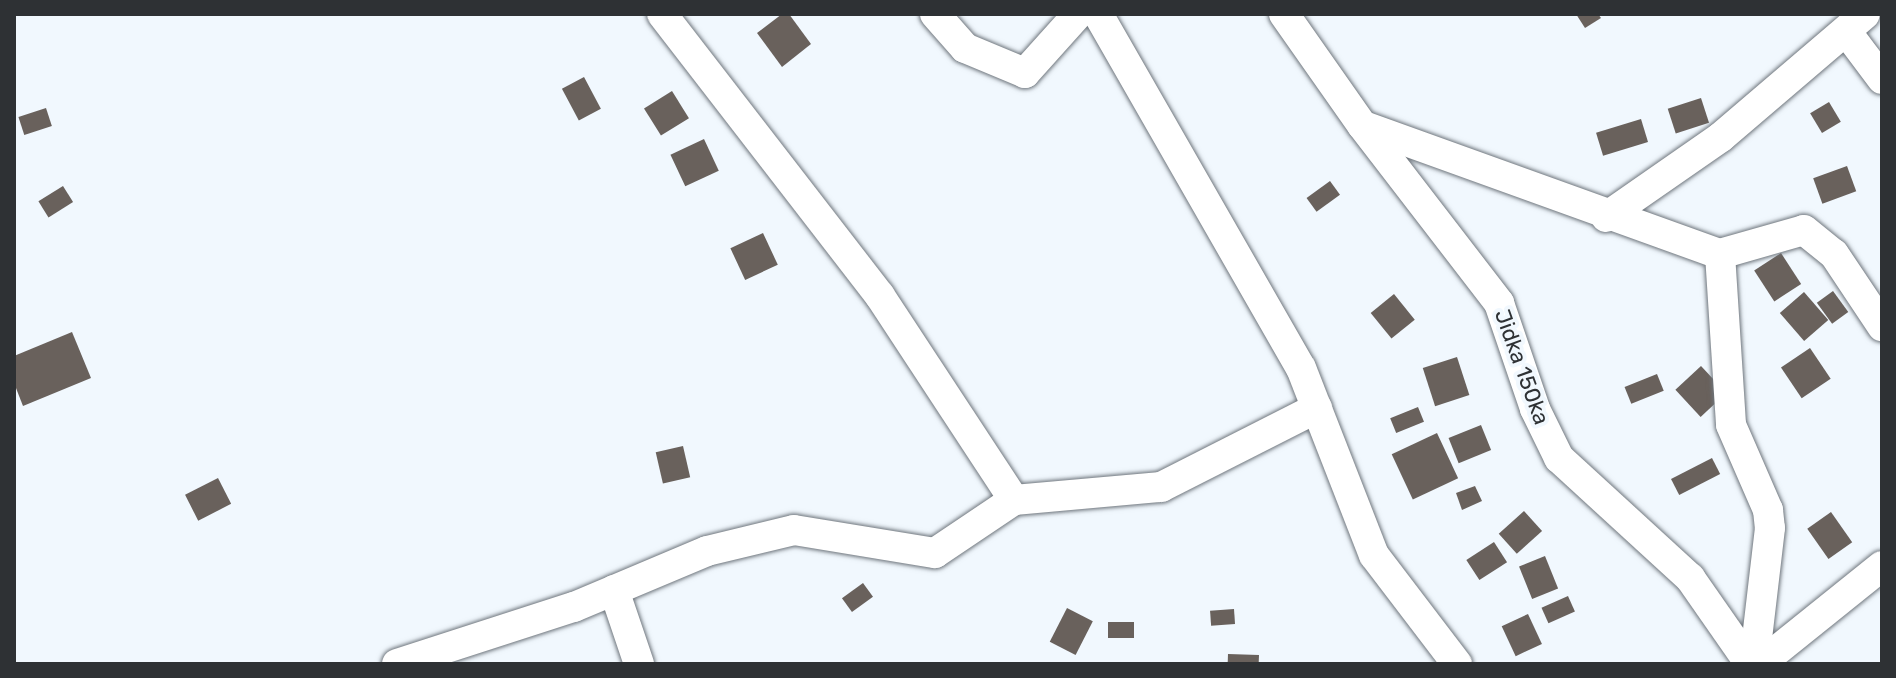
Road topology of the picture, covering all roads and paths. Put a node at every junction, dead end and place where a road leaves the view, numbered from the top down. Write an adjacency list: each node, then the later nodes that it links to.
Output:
1 (662, 14): 13 (street)
2 (935, 14): 3 (street)
3 (1078, 14)
4 (1098, 14): 12 (street)
5 (1284, 14): 8 (street, Jidka 150ka)
6 (1855, 22): 7 (street); 9 (street)
7 (1882, 79)
8 (1362, 125): 9 (street); 19 (street, Jidka 150ka)
9 (1606, 217): 10 (street)
10 (1720, 254): 11 (street); 19 (street)
11 (1882, 326)
12 (1317, 408): 13 (street); 18 (street)
13 (1014, 500): 15 (street)
14 (1882, 566): 19 (street)
15 (614, 590): 16 (street); 17 (street)
16 (397, 664)
17 (639, 664)
18 (1457, 664)
19 (1754, 664)

